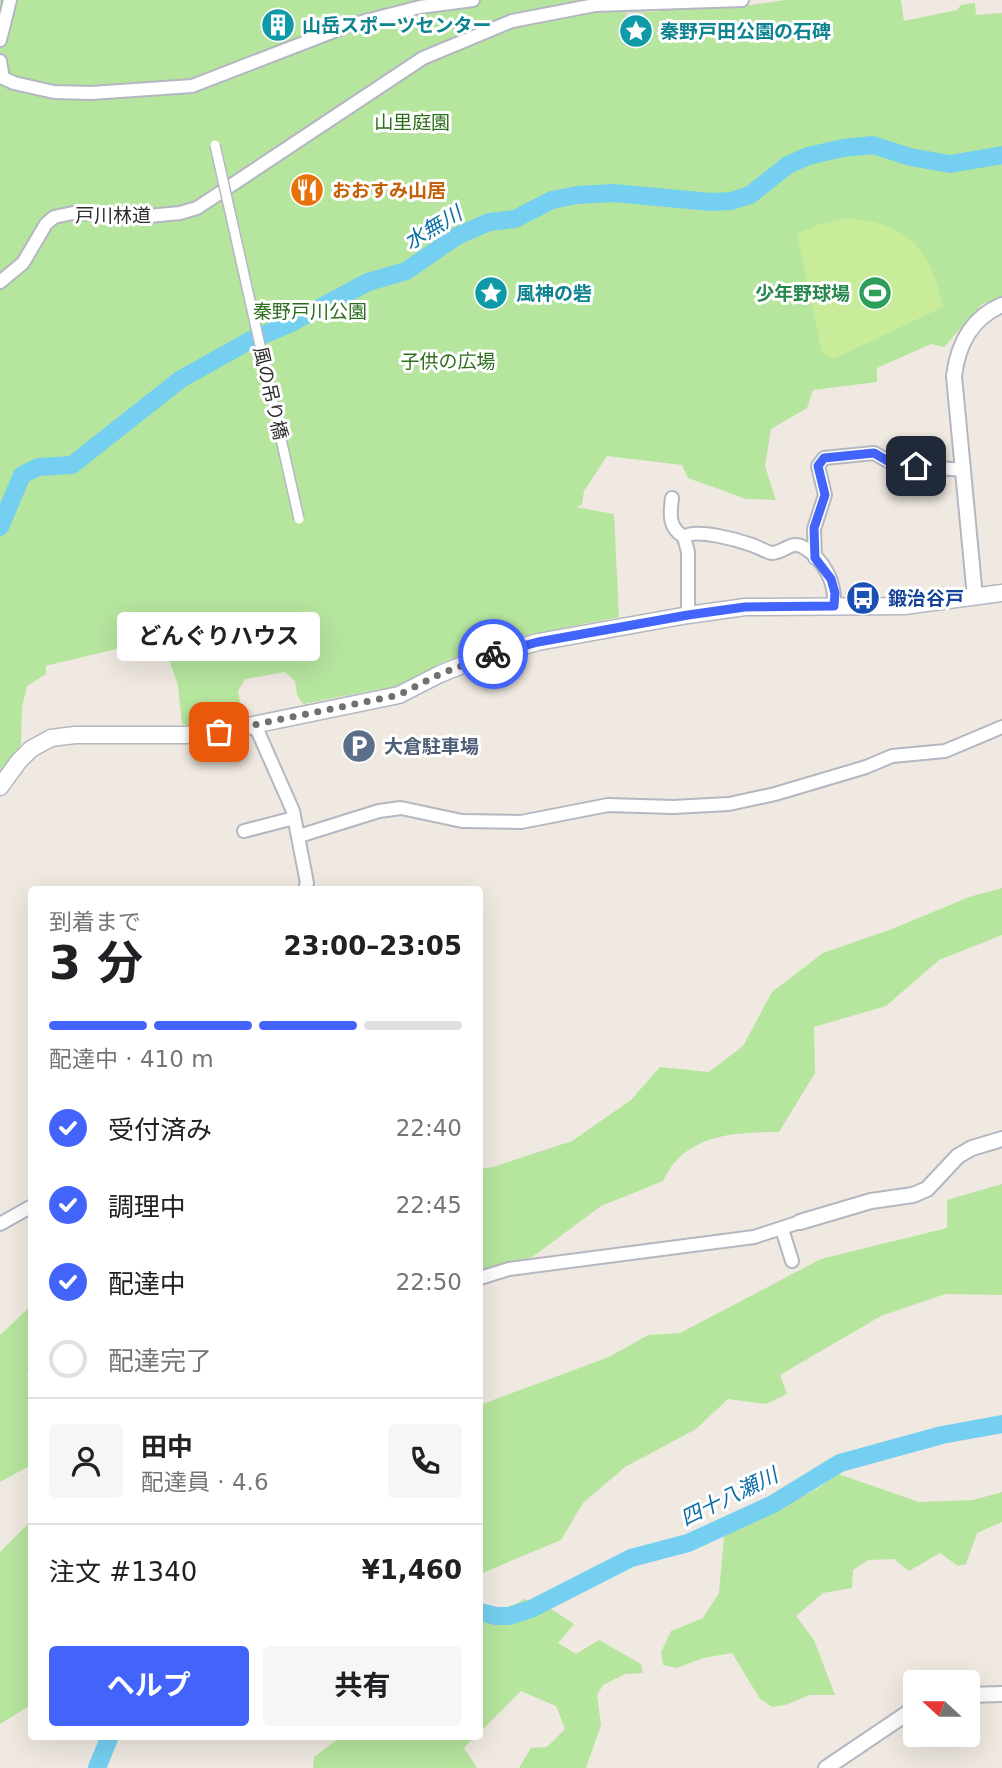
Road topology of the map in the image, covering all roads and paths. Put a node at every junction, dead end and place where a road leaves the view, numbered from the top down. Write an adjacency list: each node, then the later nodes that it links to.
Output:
1 (10, 0): 5 (street)
2 (472, 0): 6 (street)
3 (743, 0): 4 (street)
4 (626, 1): 8 (street, 戸川林道)
5 (0, 40)
6 (0, 61)
7 (215, 145): 12 (street, 風の吊り橋, bridge)
8 (0, 282)
9 (1002, 305): 10 (street)
10 (963, 470): 14 (street); 16 (street)
11 (671, 498): 13 (street)
12 (299, 519)
13 (684, 537): 14 (street); 18 (street)
14 (815, 558): 17 (street)
15 (1002, 593): 16 (main road)
16 (975, 597): 17 (main road)
17 (834, 606): 18 (main road)
18 (688, 615): 19 (main road)
19 (253, 725): 21 (main road); 22 (street)
20 (1002, 727): 24 (street)
21 (0, 787)
22 (294, 818): 23 (street); 24 (street)
23 (244, 831)
24 (299, 836): 25 (street)
25 (306, 886)
26 (1002, 1139): 28 (street)
27 (28, 1208): 29 (street)
28 (800, 1222): 30 (street)
29 (0, 1224)
30 (782, 1229): 31 (street); 32 (street)
31 (792, 1261)
32 (483, 1277)
33 (1002, 1694): 34 (street)
34 (980, 1695)
35 (903, 1716): 36 (street)
36 (826, 1768)

